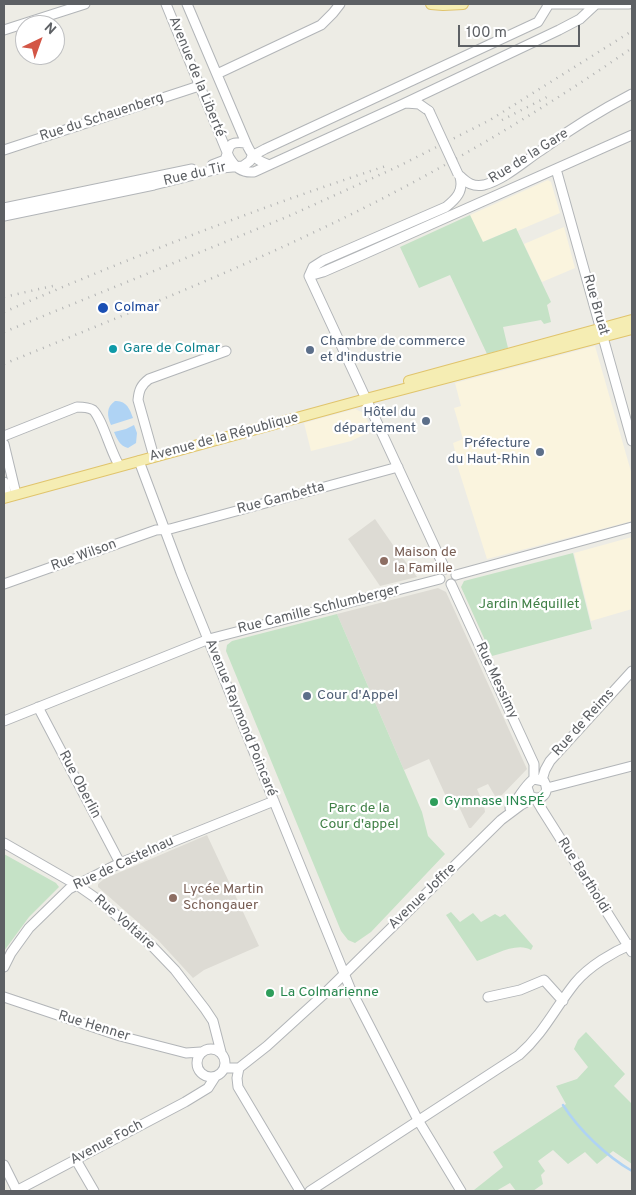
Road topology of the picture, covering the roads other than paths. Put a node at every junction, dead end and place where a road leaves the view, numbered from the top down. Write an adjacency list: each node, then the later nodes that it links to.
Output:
1 (85, 4): 10 (street)
2 (166, 4): 12 (street, Avenue de la Liberté)
3 (188, 4): 11 (street, Avenue de la Liberté)
4 (340, 4): 11 (street)
5 (431, 4): 6 (main road)
6 (463, 4)
7 (548, 4): 9 (street); 21 (street)
8 (629, 4): 9 (street)
9 (595, 5): 13 (street, Rue du Tir)
10 (4, 30)
11 (217, 74): 18 (street, Avenue de la Liberté)
12 (199, 86): 19 (street, Rue du Schauenberg); 20 (street, Avenue de la Liberté)
13 (437, 88): 15 (street, Rue du Tir); 16 (street)
14 (632, 94): 25 (street, Rue de la Gare)
15 (403, 104): 16 (street); 22 (street, Rue du Tir)
16 (429, 110): 25 (street, bridge)
17 (632, 135): 24 (street, Rue de la Gare)
18 (246, 143): 20 (street, Avenue de la Liberté); 21 (street, Avenue de la Liberté)
19 (4, 150)
20 (226, 150): 23 (street, Avenue de la Liberté); 26 (street, Rue du Tir)
21 (252, 156): 22 (street); 23 (street)
22 (267, 164): 23 (street, Rue du Tir)
23 (234, 166): 26 (street, Rue du Tir)
24 (556, 169): 30 (street, Rue de la Gare); 33 (street, Rue Bruat)
25 (460, 177): 30 (street)
26 (153, 181): 27 (street, Rue du Tir)
27 (88, 195): 28 (street, Rue du Tir); 29 (street, Rue du Tir)
28 (4, 208)
29 (4, 216)
30 (310, 278): 35 (street)
31 (632, 320): 33 (main road, Avenue de la République)
32 (632, 329): 33 (main road, Avenue de la République)
33 (602, 332): 35 (main road, Avenue de la République); 37 (street, Rue Bruat)
34 (226, 351): 39 (street)
35 (365, 396): 39 (main road, Avenue de la République); 42 (street)
36 (4, 436): 41 (street)
37 (632, 441)
38 (4, 444): 44 (street)
39 (153, 454): 40 (main road, Avenue de la République)
40 (139, 461): 41 (main road, Avenue de la République); 46 (street, Avenue Raymond Poincaré)
41 (119, 466): 44 (main road, Avenue de la République)
42 (398, 467): 46 (street, Rue Gambetta); 47 (street)
43 (4, 482): 44 (street)
44 (9, 496)
45 (632, 527): 48 (street)
46 (164, 529): 50 (street, Rue Wilson); 52 (street, Avenue Raymond Poincaré)
47 (445, 569): 48 (street); 49 (street)
48 (456, 575): 51 (street)
49 (440, 579): 51 (street); 52 (street, Rue Camille Schlumberger)
50 (4, 584)
51 (451, 584): 57 (street, Rue Messimy)
52 (209, 639): 54 (street, Rue Camille Schlumberger); 60 (street, Avenue Raymond Poincaré)
53 (632, 671): 57 (street, Rue de Reims)
54 (38, 707): 55 (street, Rue Camille Schlumberger); 63 (street, Rue Oberlin)
55 (4, 721)
56 (632, 766): 57 (street)
57 (541, 782): 58 (street); 59 (street)
58 (527, 787): 59 (street); 61 (street, Avenue Joffre)
59 (536, 798): 61 (street, Avenue Joffre); 65 (street, Rue Bartholdi)
60 (274, 800): 63 (street, Rue de Castelnau); 67 (street, Avenue Raymond Poincaré)
61 (501, 820): 67 (street, Avenue Joffre)
62 (4, 844): 64 (street, Rue Voltaire)
63 (120, 863): 64 (street, Rue de Castelnau)
64 (78, 885): 66 (street, Rue de Castelnau); 71 (street, Rue Voltaire)
65 (631, 947): 70 (street)
66 (4, 967)
67 (344, 974): 76 (street); 81 (street, Avenue Raymond Poincaré)
68 (4, 997): 73 (street, Rue Henner)
69 (488, 997): 70 (street)
70 (563, 1001): 81 (street)
71 (216, 1033): 72 (street); 74 (street, Rue Voltaire)
72 (205, 1050): 73 (street, Rue Henner); 74 (street); 75 (street)
73 (186, 1053): 75 (street, Rue Henner)
74 (223, 1054): 76 (street); 77 (street)
75 (197, 1063): 78 (street)
76 (242, 1065): 77 (street); 86 (street)
77 (225, 1068): 79 (street)
78 (202, 1074): 79 (street); 80 (street)
79 (215, 1077): 80 (street, Avenue Foch)
80 (198, 1093): 82 (street, Avenue Foch)
81 (418, 1120): 87 (street); 88 (street, Avenue Raymond Poincaré)
82 (76, 1160): 84 (street, Avenue Foch); 85 (street)
83 (4, 1166): 84 (street)
84 (17, 1191)
85 (94, 1191)
86 (300, 1191)
87 (310, 1191)
88 (461, 1191)

